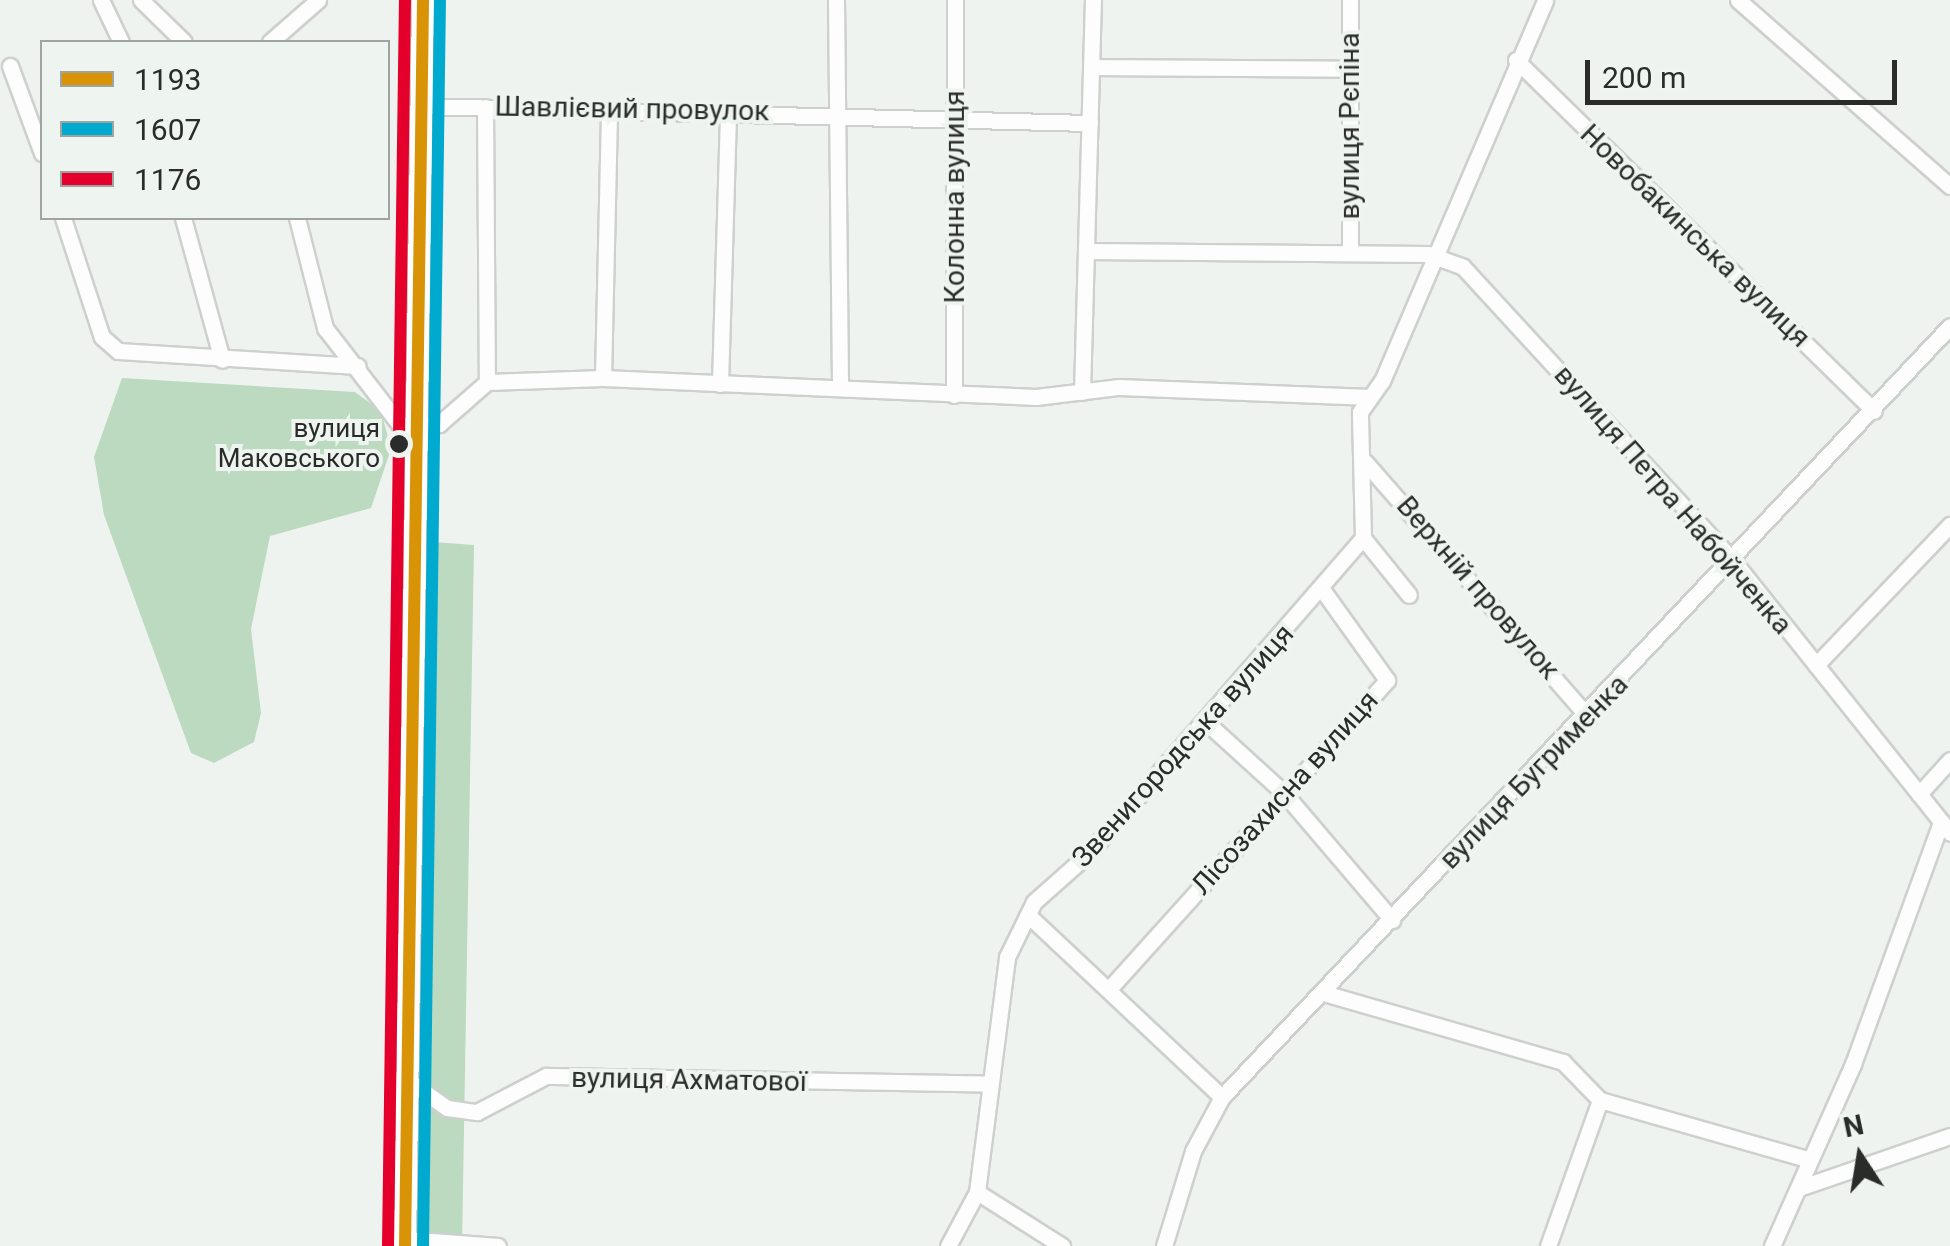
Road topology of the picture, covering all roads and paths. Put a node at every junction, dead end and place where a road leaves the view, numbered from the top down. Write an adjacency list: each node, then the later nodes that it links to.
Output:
1 (101, 0): 11 (street)
2 (142, 0): 12 (street)
3 (318, 0): 13 (street)
4 (423, 0): 18 (highway)
5 (836, 0): 22 (street)
6 (955, 0): 23 (street, Колонна вулиця)
7 (1093, 0): 16 (street)
8 (1350, 0): 17 (street, вулиця Рєпіна)
9 (1544, 0): 14 (street)
10 (1738, 0): 26 (street)
11 (120, 40)
12 (182, 40)
13 (272, 40)
14 (1516, 60): 32 (street); 43 (street, Новобакинська вулиця)
15 (10, 66): 25 (street)
16 (1092, 67): 17 (street); 24 (street)
17 (1350, 70): 31 (street, вулиця Рєпіна)
18 (422, 106): 19 (street, Шавлієвий провулок); 44 (highway)
19 (484, 106): 20 (street, Шавлієвий провулок); 37 (street)
20 (609, 109): 21 (street, Шавлієвий провулок); 36 (street)
21 (728, 111): 22 (street, Шавлієвий провулок); 38 (street)
22 (843, 113): 23 (street, Шавлієвий провулок); 39 (street)
23 (956, 118): 24 (street, Шавлієвий провулок); 41 (street, Колонна вулиця)
24 (1090, 123): 30 (street)
25 (40, 148)
26 (1950, 186)
27 (64, 220): 34 (street)
28 (184, 220): 34 (street)
29 (298, 220): 35 (street)
30 (1088, 251): 31 (street, вулиця Петра Набойченка); 40 (street)
31 (1350, 253): 32 (street, вулиця Петра Набойченка)
32 (1428, 254): 42 (street); 48 (street, вулиця Петра Набойченка)
33 (1948, 336): 43 (street, вулиця Бугрименка)
34 (222, 360): 35 (street)
35 (358, 366): 44 (street)
36 (603, 378): 37 (street); 38 (street)
37 (486, 382): 44 (street)
38 (720, 384): 39 (street)
39 (840, 386): 41 (street)
40 (1082, 392): 41 (street); 42 (street)
41 (954, 395)
42 (1370, 398): 45 (street)
43 (1874, 412): 48 (street, вулиця Бугрименка)
44 (411, 426): 62 (highway)
45 (1365, 462): 47 (street); 52 (street, Верхній провулок)
46 (1950, 525): 51 (street)
47 (1363, 538): 49 (street, Звенигородська вулиця); 50 (street)
48 (1730, 557): 51 (street, вулиця Петра Набойченка); 52 (street, вулиця Бугрименка)
49 (1324, 592): 53 (street, Звенигородська вулиця); 55 (street, Лісозахисна вулиця)
50 (1409, 595)
51 (1816, 664): 56 (street, вулиця Петра Набойченка)
52 (1589, 718): 59 (street, вулиця Бугрименка)
53 (1206, 722): 55 (street); 58 (street, Звенигородська вулиця)
54 (1950, 760): 56 (street)
55 (1284, 793): 59 (street); 60 (street, Лісозахисна вулиця)
56 (1919, 794): 57 (street, вулиця Петра Набойченка)
57 (1946, 827): 67 (street, вулиця Петра Набойченка)
58 (1028, 914): 60 (street); 63 (street, Звенигородська вулиця)
59 (1392, 920): 61 (street, вулиця Бугрименка)
60 (1110, 988): 64 (street)
61 (1324, 993): 64 (street, вулиця Бугрименка); 65 (street)
62 (406, 1080): 63 (street, вулиця Ахматової); 70 (highway)
63 (989, 1084): 69 (street, Звенигородська вулиця)
64 (1222, 1097): 74 (street, вулиця Бугрименка)
65 (1600, 1100): 67 (street); 75 (street)
66 (1950, 1136): 68 (street)
67 (1810, 1160): 68 (street, вулиця Петра Набойченка)
68 (1799, 1188): 76 (street, вулиця Петра Набойченка)
69 (977, 1192): 72 (street, Звенигородська вулиця); 73 (street)
70 (406, 1243): 71 (street)
71 (498, 1246)
72 (948, 1246)
73 (1062, 1246)
74 (1164, 1246)
75 (1548, 1246)
76 (1772, 1246)

